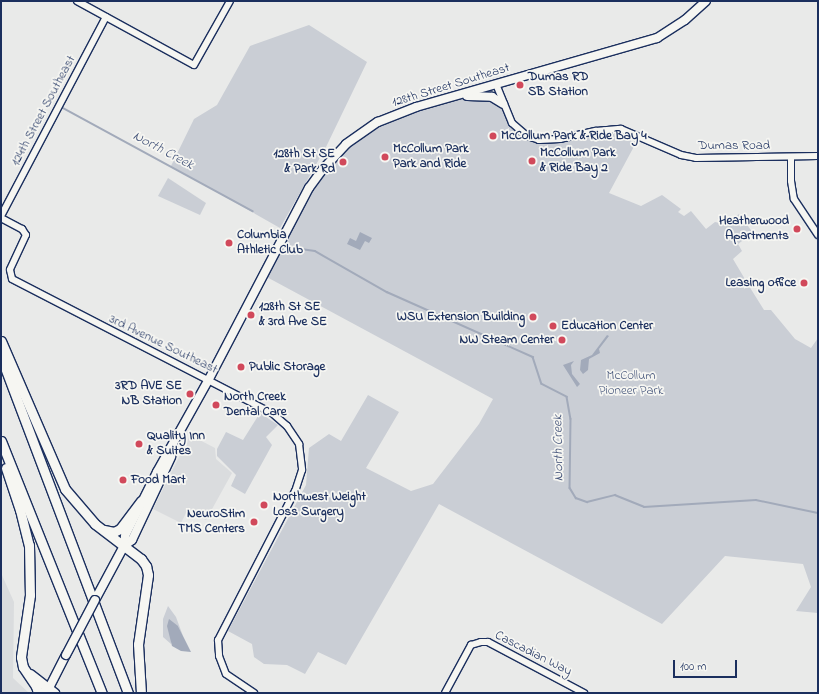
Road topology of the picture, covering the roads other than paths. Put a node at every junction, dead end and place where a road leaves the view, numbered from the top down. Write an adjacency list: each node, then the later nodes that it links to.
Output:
1 (77, 1): 5 (street)
2 (230, 1): 5 (street)
3 (700, 1): 6 (main road)
4 (706, 1): 6 (main road)
5 (106, 17): 12 (street, 124th Street Southeast)
6 (652, 38): 7 (main road, 128th Street Southeast)
7 (496, 84): 8 (main road, 128th Street Southeast); 9 (street, Dumas Road)
8 (453, 97): 9 (main road); 16 (main road, 128th Street Southeast)
9 (503, 104): 11 (street, Dumas Road)
10 (818, 156): 11 (street, Dumas Road)
11 (791, 157): 13 (street)
12 (1, 217): 16 (street, 3rd Avenue Southeast)
13 (818, 235)
14 (1, 341): 21 (highway)
15 (1, 357): 27 (highway)
16 (209, 379): 18 (main road, 128th Street Southeast); 19 (main road, 128th Street Southeast); 29 (street, 3rd Avenue Southeast)
17 (1, 442): 23 (highway); 26 (highway)
18 (171, 446): 19 (main road); 20 (main road, 128th Street Southeast)
19 (161, 476): 22 (main road, 128th Street Southeast)
20 (141, 502): 21 (highway); 22 (main road, 128th Street Southeast)
21 (100, 529): 22 (highway)
22 (124, 546): 24 (main road, 128th Street Southeast, bridge); 28 (highway)
23 (26, 671): 24 (highway); 25 (highway)
24 (49, 692)
25 (38, 693)
26 (102, 693)
27 (128, 693)
28 (141, 693)
29 (254, 693)
30 (445, 693): 31 (street, Cascadian Way)
31 (584, 693)

